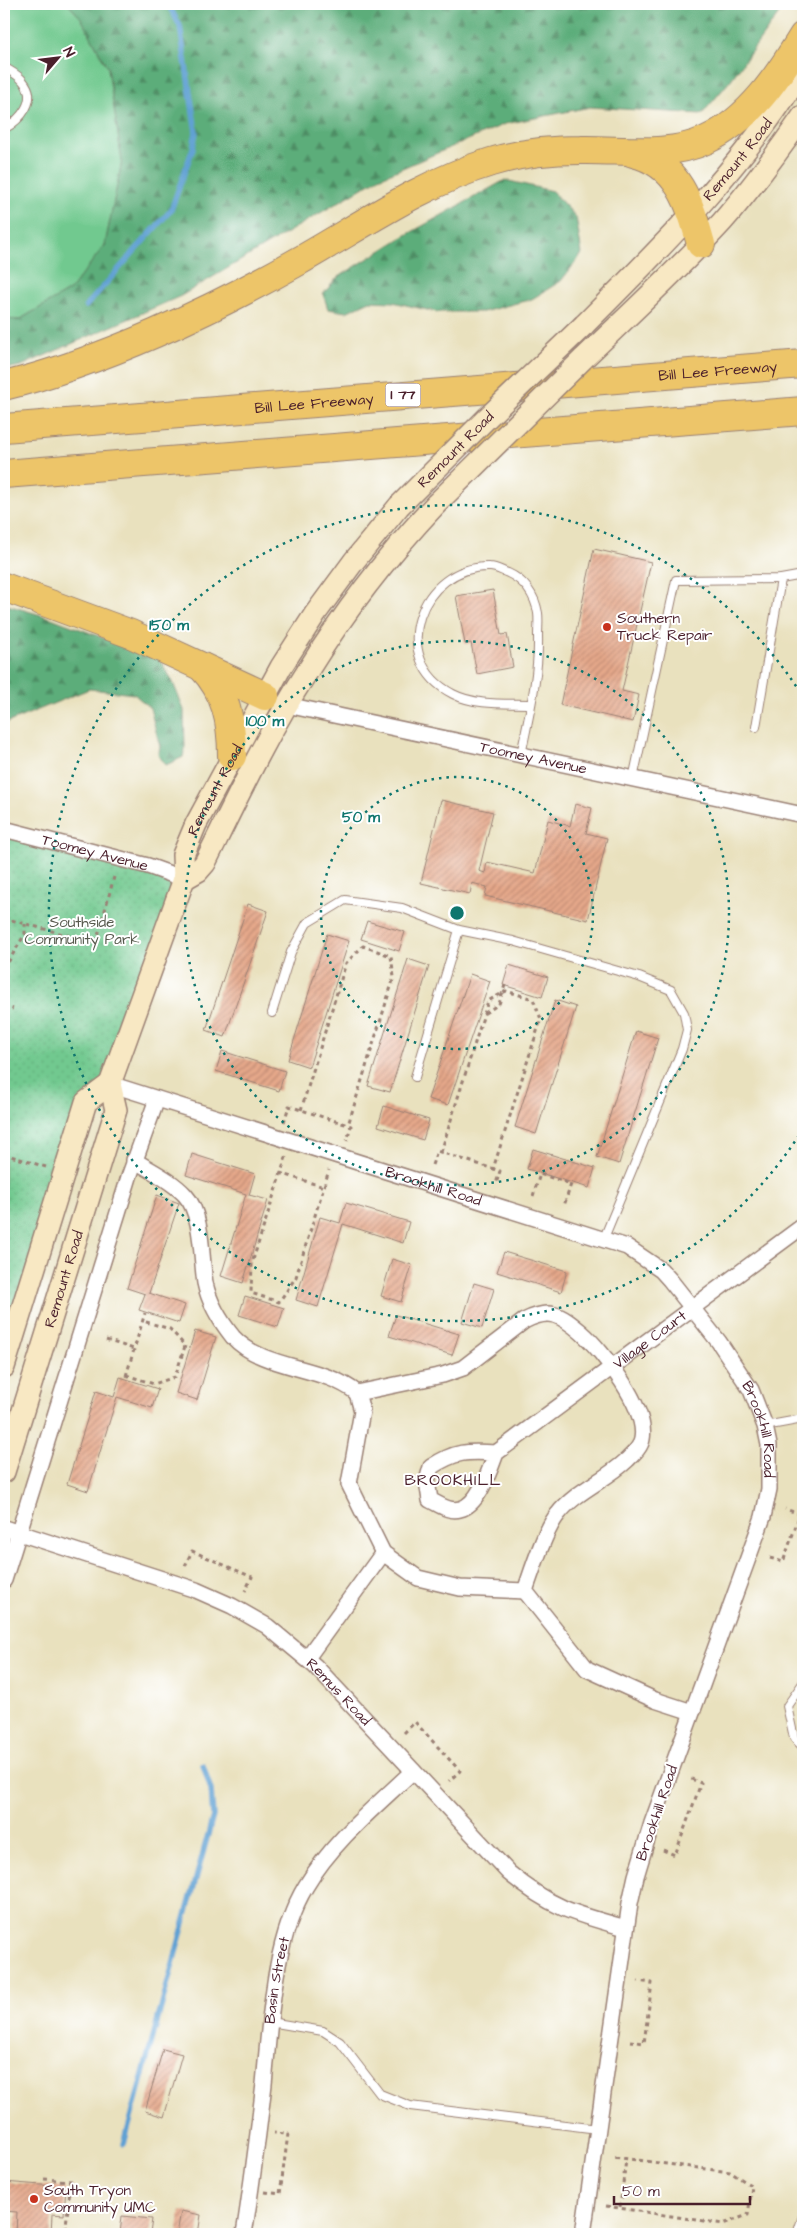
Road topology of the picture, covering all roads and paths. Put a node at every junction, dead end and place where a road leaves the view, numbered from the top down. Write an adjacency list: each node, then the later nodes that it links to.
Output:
1 (803, 36): 6 (highway)
2 (4, 67): 5 (lane)
3 (803, 68): 7 (main road, Remount Road)
4 (803, 116): 8 (main road, Remount Road)
5 (4, 129)
6 (617, 150): 7 (highway); 10 (highway)
7 (693, 214): 8 (highway); 18 (main road, Remount Road, bridge)
8 (701, 244): 18 (main road, Remount Road, bridge)
9 (803, 364): 12 (highway, Bill Lee Freeway / I 77)
10 (4, 386)
11 (803, 411): 13 (highway)
12 (4, 428)
13 (4, 474)
14 (803, 575): 15 (lane)
15 (781, 579): 20 (lane); 23 (lane)
16 (4, 587): 17 (highway)
17 (196, 663): 18 (highway); 22 (highway)
18 (276, 701): 21 (street, Toomey Avenue); 22 (main road, Remount Road); 27 (main road, Remount Road)
19 (531, 704): 19 (lane); 21 (lane)
20 (756, 727)
21 (521, 755): 23 (street, Toomey Avenue)
22 (232, 756): 27 (main road, Remount Road)
23 (633, 779): 24 (street, Toomey Avenue)
24 (803, 814)
25 (4, 829): 27 (street, Toomey Avenue)
26 (114, 878): 29 (path)
27 (184, 879): 38 (main road, Remount Road)
28 (4, 918): 29 (path)
29 (26, 924): 31 (path)
30 (459, 930): 35 (lane); 37 (lane); 58 (lane)
31 (4, 969)
32 (505, 985): 36 (path, bridge)
33 (4, 1006): 34 (path)
34 (13, 1009)
35 (272, 1013)
36 (484, 1013): 44 (path); 50 (path)
37 (415, 1077)
38 (110, 1084): 39 (street, Brookhill Road); 64 (main road, Remount Road); 70 (main road, Remount Road)
39 (157, 1099): 47 (street); 58 (street, Brookhill Road)
40 (301, 1110): 41 (path); 42 (path); 42 (path)
41 (284, 1122)
42 (348, 1125): 43 (path)
43 (346, 1142)
44 (441, 1152): 48 (path); 50 (path)
45 (4, 1154): 49 (path)
46 (286, 1157): 52 (path)
47 (134, 1160): 66 (street); 73 (street)
48 (432, 1165)
49 (53, 1169)
50 (493, 1169): 53 (path)
51 (329, 1170): 54 (path)
52 (280, 1173): 54 (path); 54 (path)
53 (496, 1184)
54 (324, 1186)
55 (533, 1196): 56 (path)
56 (564, 1206)
57 (803, 1226): 59 (street, Village Court)
58 (604, 1238): 59 (street, Brookhill Road)
59 (692, 1307): 65 (street, Village Court); 68 (street, Brookhill Road)
60 (145, 1313): 61 (path)
61 (143, 1321): 63 (path); 63 (path)
62 (106, 1340): 63 (path)
63 (134, 1349)
64 (4, 1367)
65 (612, 1367): 66 (street); 69 (street, Village Court); 79 (street)
66 (357, 1393): 74 (street)
67 (803, 1419): 68 (lane)
68 (765, 1426): 82 (street, Brookhill Road)
69 (496, 1453): 69 (street)
70 (4, 1472)
71 (785, 1509): 75 (path)
72 (4, 1528): 73 (street, Remus Road)
73 (18, 1533): 77 (street); 80 (street, Remus Road)
74 (383, 1552): 79 (street); 80 (street)
75 (770, 1558)
76 (185, 1566): 78 (path)
77 (4, 1580)
78 (246, 1591)
79 (525, 1591): 82 (street)
80 (306, 1658): 85 (street, Remus Road)
81 (803, 1683): 84 (lane)
82 (692, 1712): 89 (street, Brookhill Road)
83 (404, 1733): 87 (path)
84 (803, 1747)
85 (414, 1771): 89 (street, Remus Road); 91 (street, Basin Street)
86 (689, 1778): 88 (path)
87 (449, 1782)
88 (663, 1850)
89 (626, 1928): 93 (street, Brookhill Road)
90 (638, 1981): 92 (path)
91 (270, 2022): 93 (lane); 103 (street, Basin Street)
92 (630, 2041)
93 (598, 2129): 104 (street, Brookhill Road)
94 (274, 2132): 98 (path)
95 (613, 2158): 96 (path)
96 (626, 2160): 100 (path); 100 (path)
97 (44, 2179): 102 (path)
98 (265, 2192)
99 (606, 2206): 100 (path)
100 (620, 2207)
101 (803, 2216): 105 (lane)
102 (66, 2234)
103 (244, 2234)
104 (583, 2234)
105 (797, 2234)

